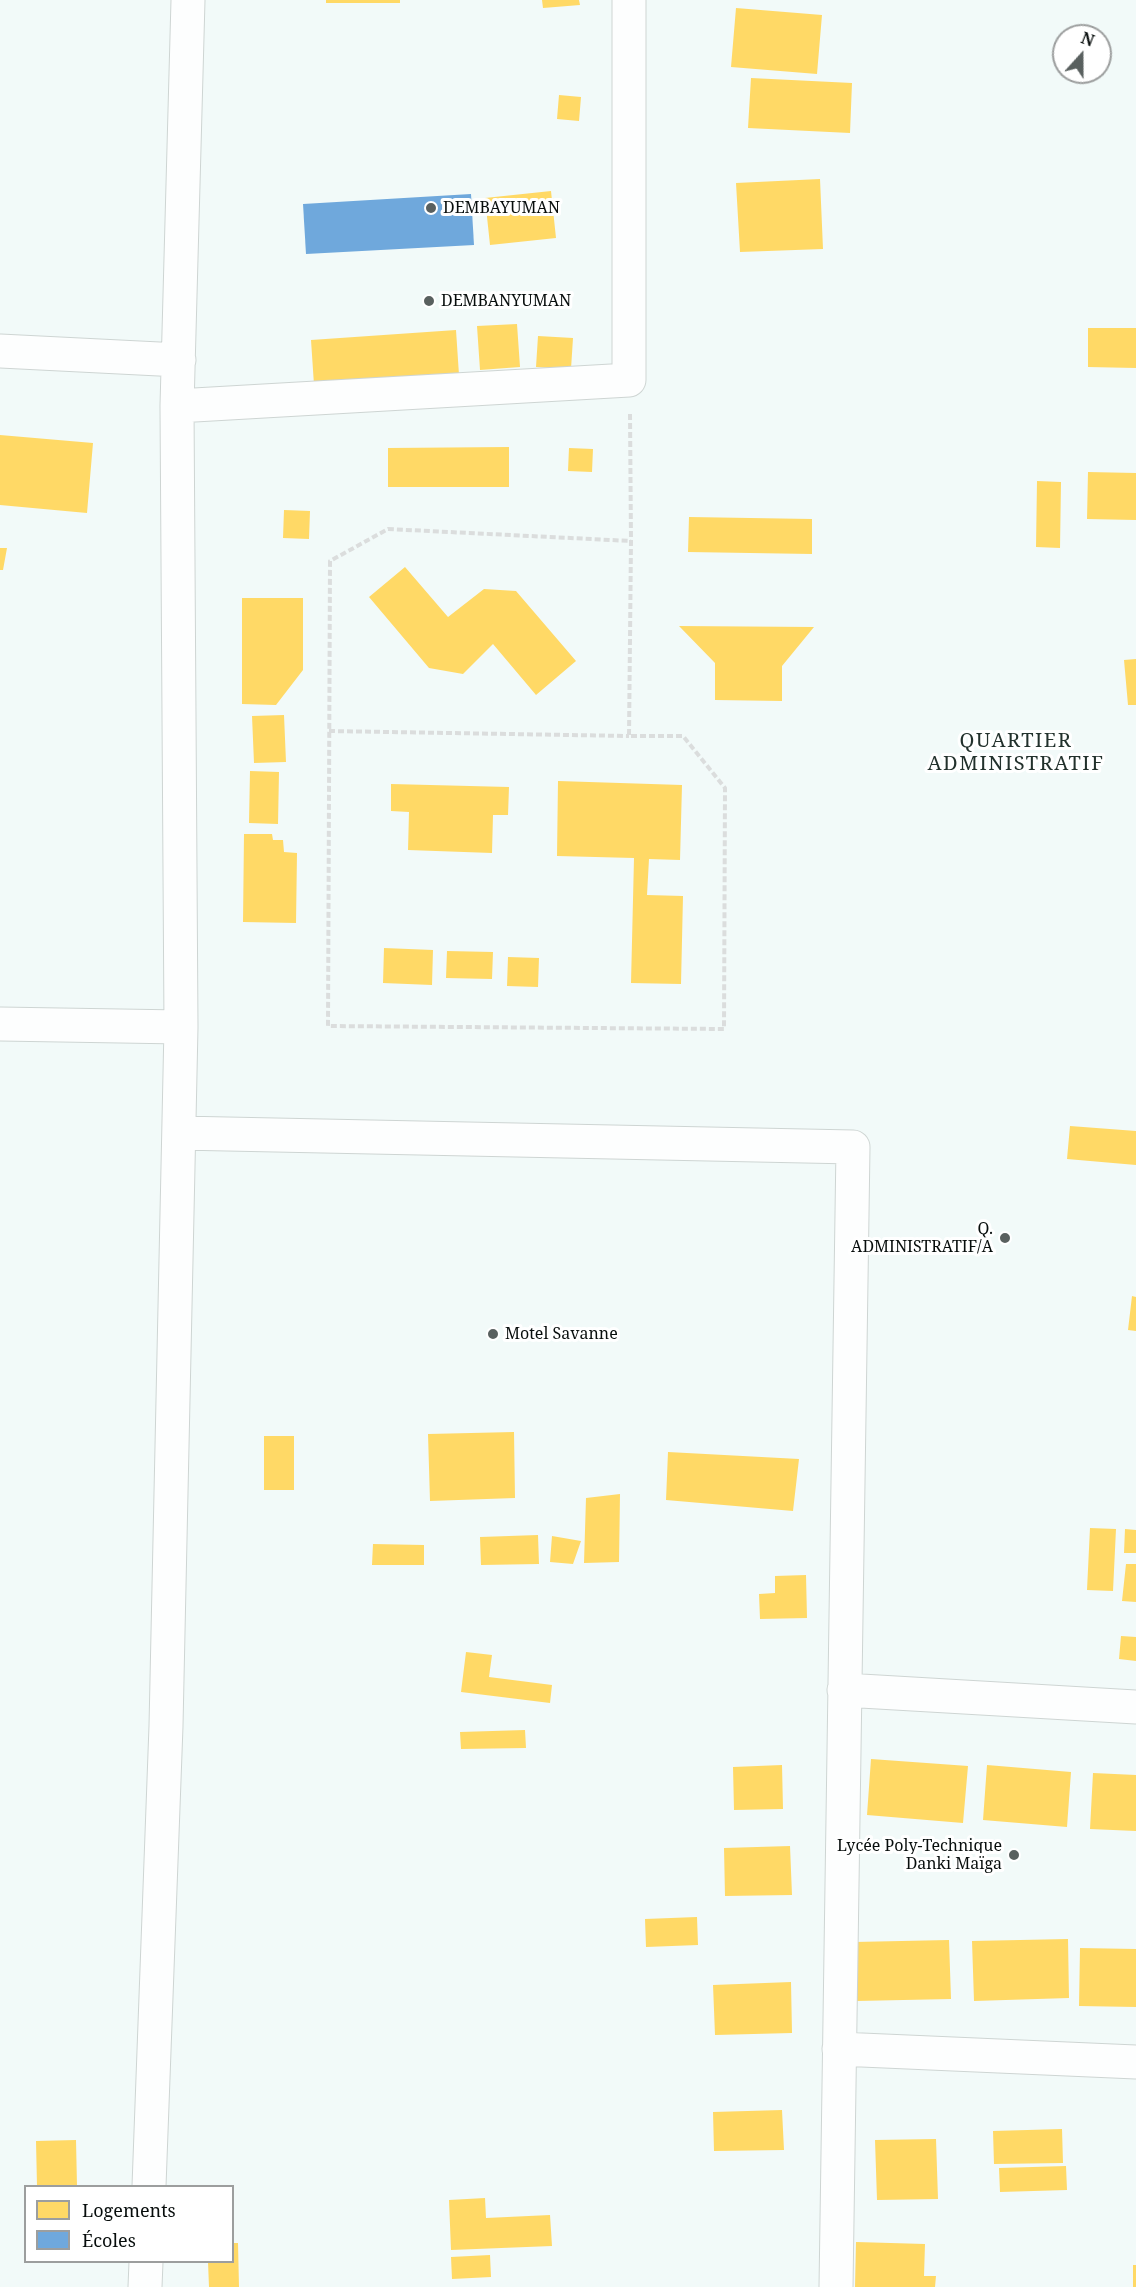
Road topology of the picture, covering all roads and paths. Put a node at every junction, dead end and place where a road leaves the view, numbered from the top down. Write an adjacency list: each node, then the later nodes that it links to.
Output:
1 (188, 0): 4 (street)
2 (629, 0): 5 (street)
3 (0, 351): 4 (street)
4 (179, 360): 6 (street)
5 (629, 380): 6 (street); 7 (path)
6 (177, 406): 11 (street)
7 (631, 541): 8 (path); 9 (path)
8 (330, 731): 9 (path); 9 (path)
9 (629, 736)
10 (0, 1024): 11 (street)
11 (182, 1027): 12 (street)
12 (179, 1134): 13 (street); 17 (street)
13 (844, 1690): 14 (street); 15 (street)
14 (1136, 1707)
15 (839, 2049): 16 (street); 20 (street)
16 (1136, 2062)
17 (148, 2185)
18 (146, 2263): 19 (street)
19 (145, 2287)
20 (836, 2287)

